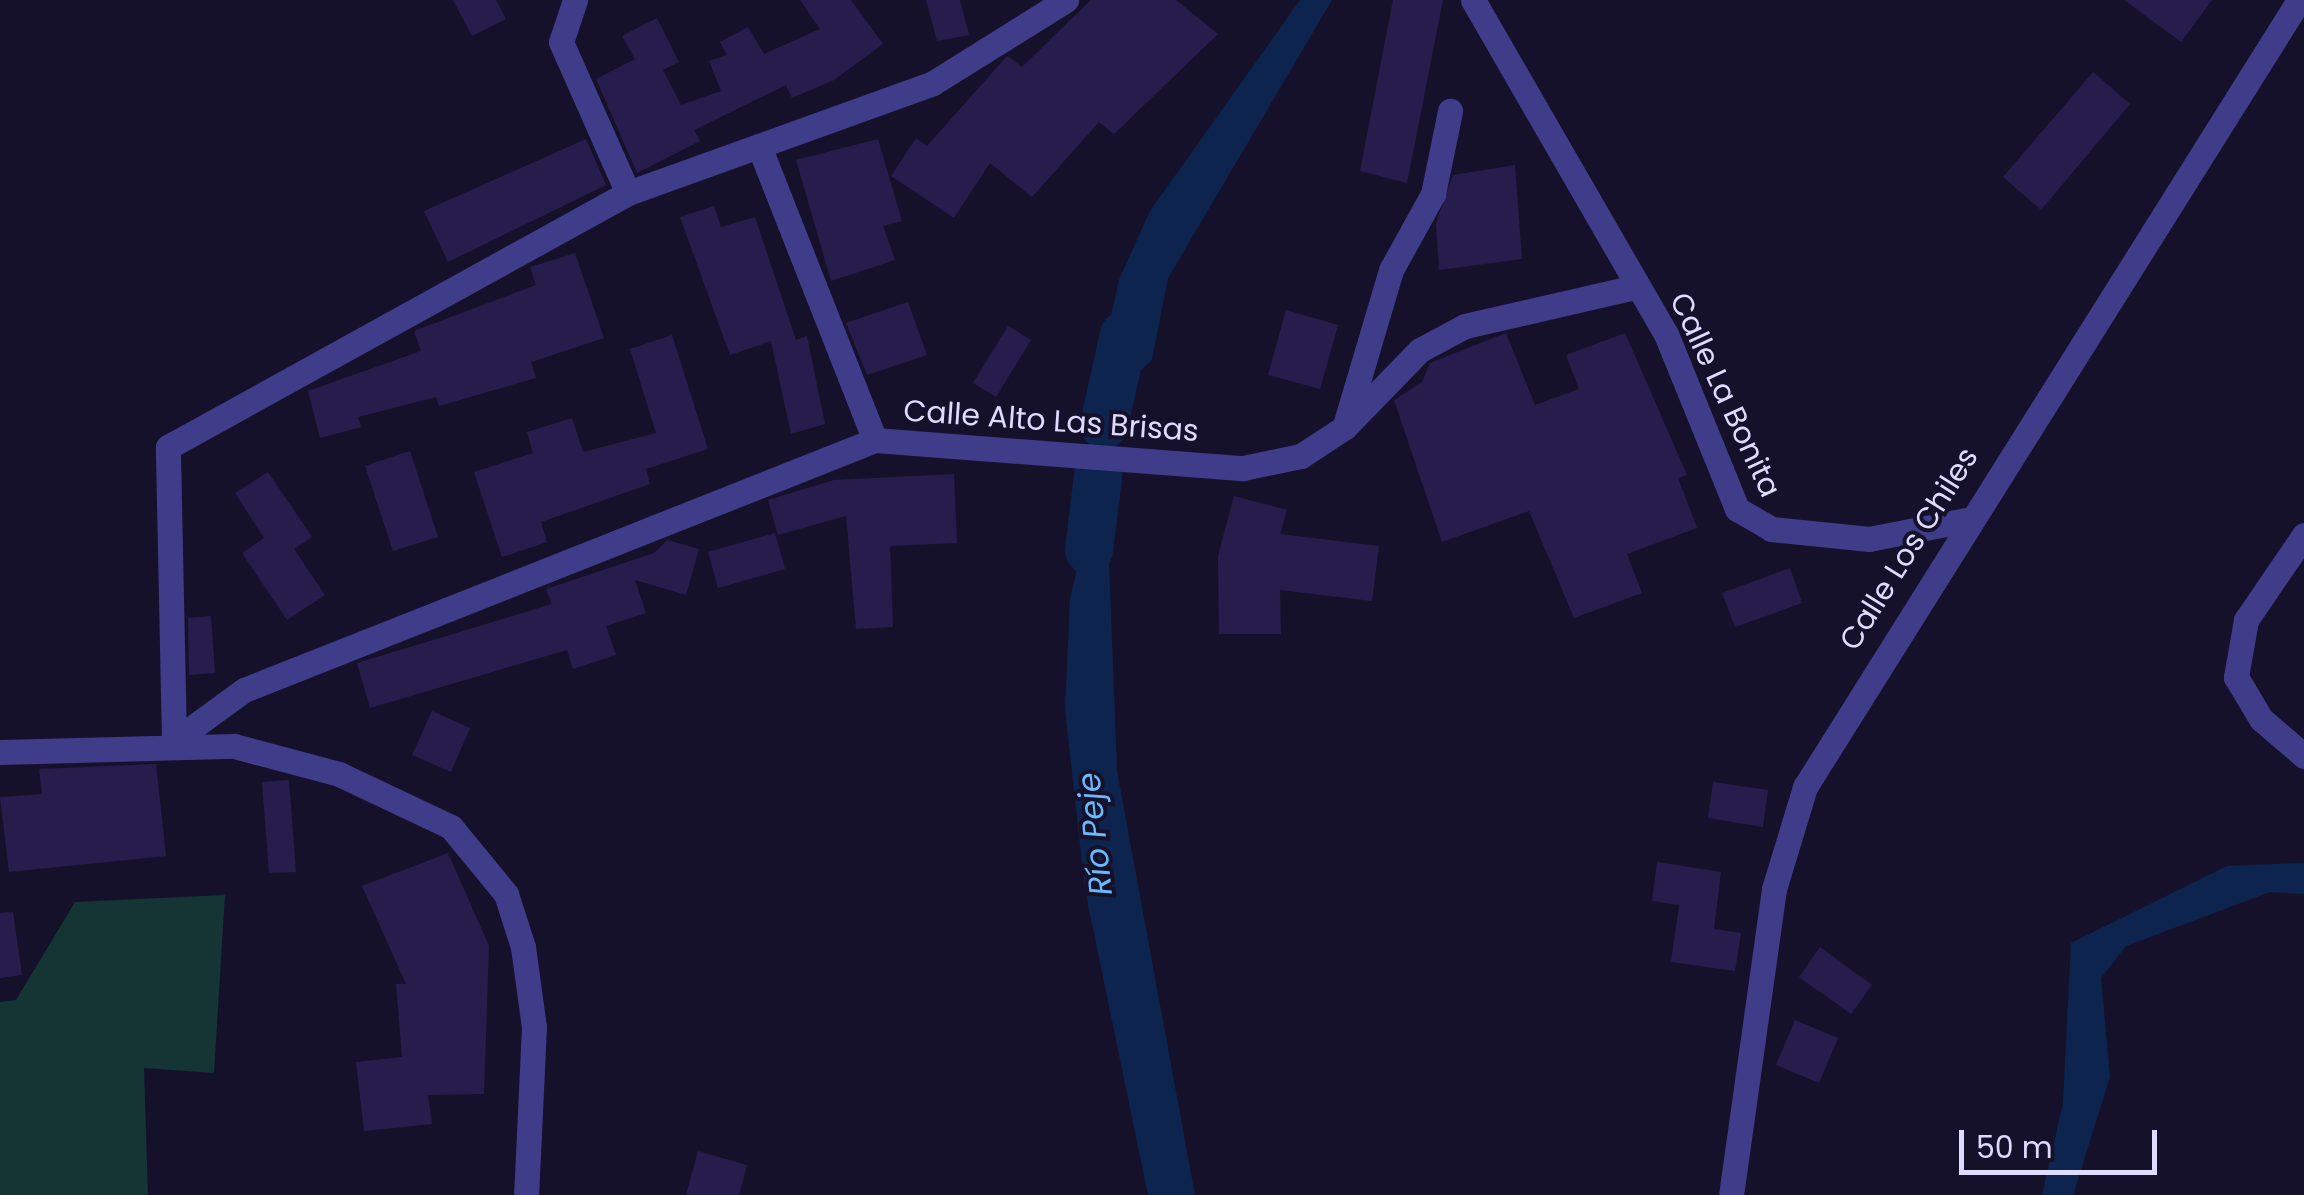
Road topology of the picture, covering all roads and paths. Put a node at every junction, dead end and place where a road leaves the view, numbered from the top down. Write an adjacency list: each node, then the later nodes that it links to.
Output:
1 (575, 0): 7 (street)
2 (1066, 0): 6 (street)
3 (1473, 0): 8 (street, Calle La Bonita)
4 (2299, 0): 11 (street, Calle Los Chiles)
5 (1450, 111): 9 (street)
6 (759, 146): 7 (street); 10 (street)
7 (628, 194): 13 (street)
8 (1635, 287): 9 (street, Calle Alto Las Brisas); 11 (street, Calle La Bonita)
9 (1345, 427): 10 (street, Calle Alto Las Brisas)
10 (875, 440): 13 (street, Calle Alto Las Brisas)
11 (1966, 520): 17 (street, Calle Los Chiles)
12 (2304, 536): 15 (street)
13 (174, 741): 14 (street); 16 (street)
14 (0, 752)
15 (2304, 756)
16 (526, 1195)
17 (1731, 1195)

